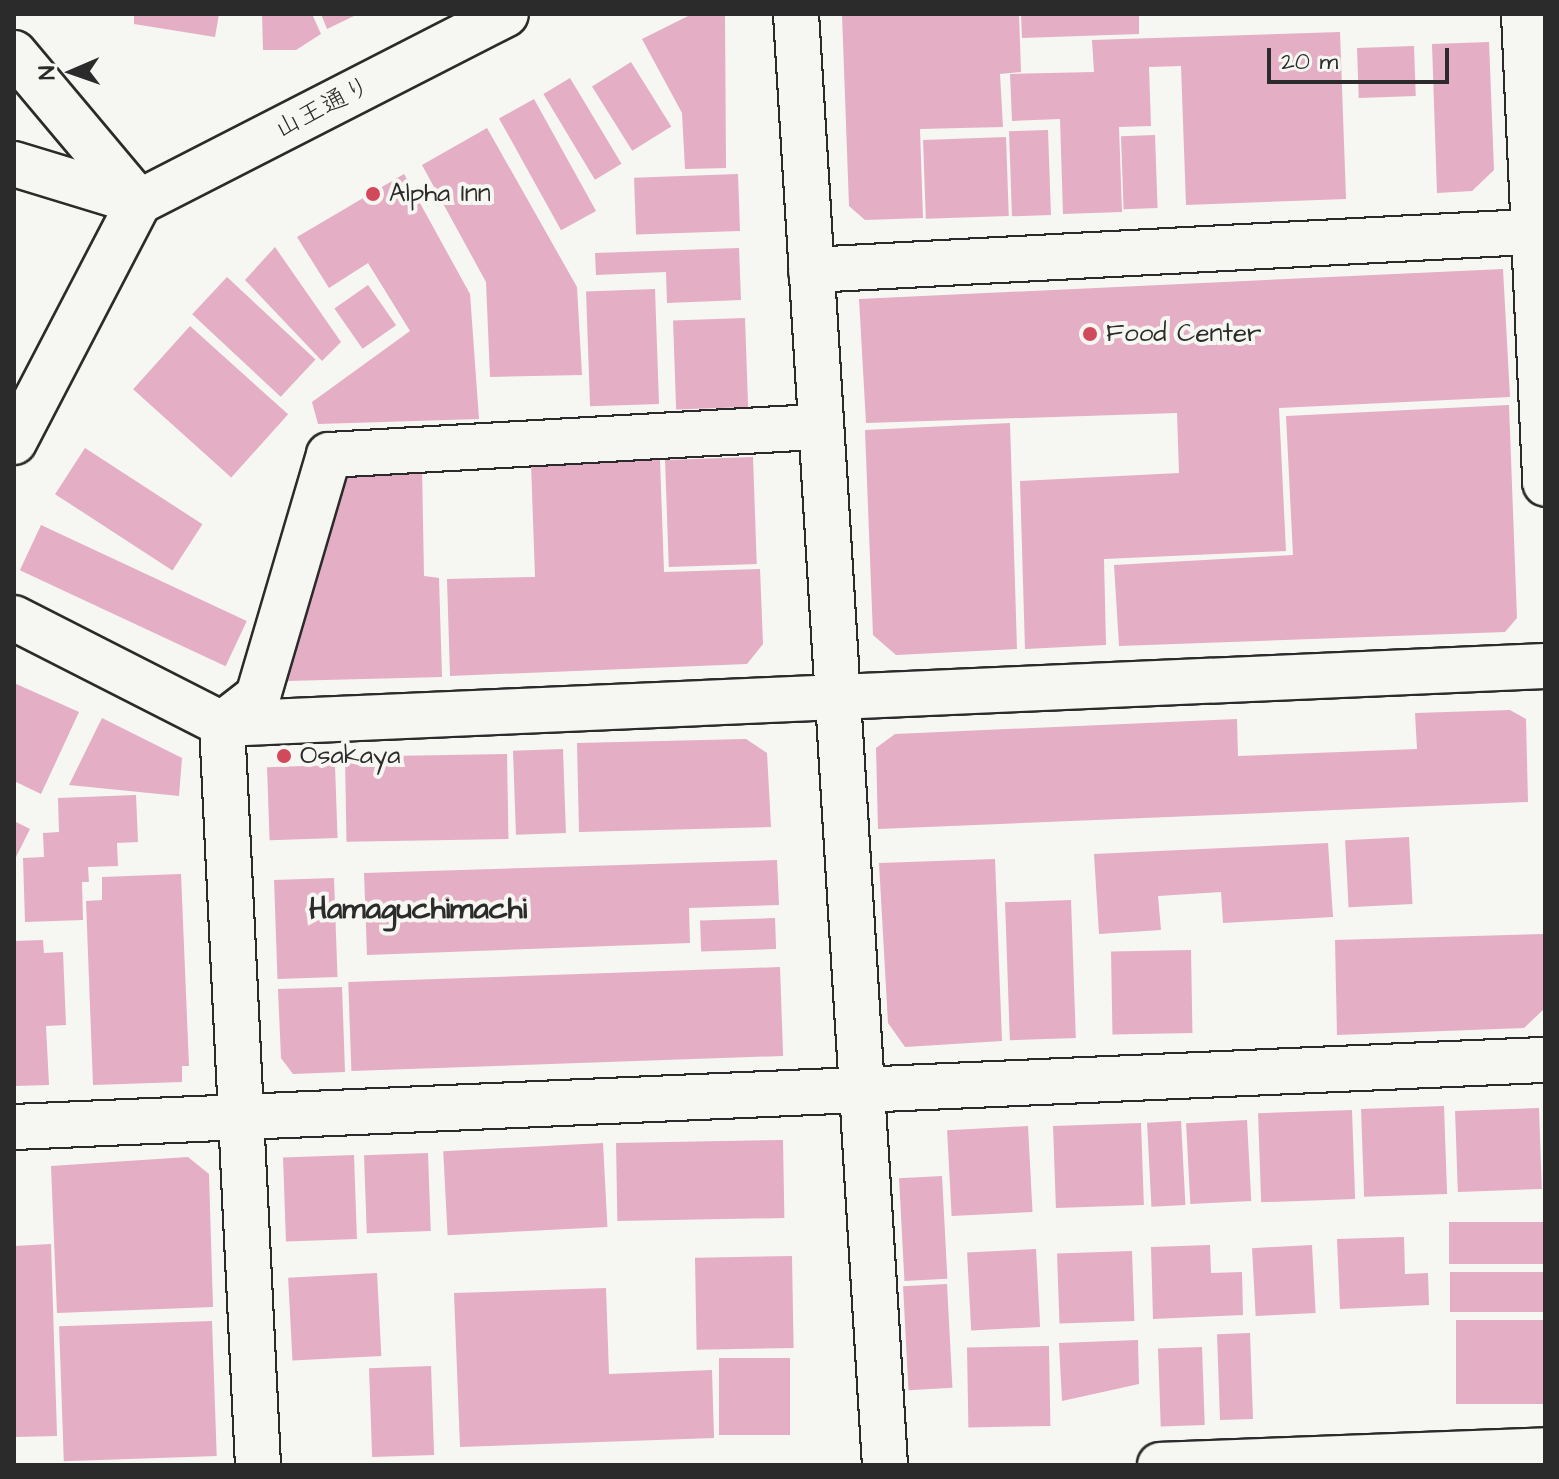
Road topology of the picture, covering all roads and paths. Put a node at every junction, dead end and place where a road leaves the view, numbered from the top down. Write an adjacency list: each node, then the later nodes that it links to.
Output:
1 (506, 14): 6 (street, 山王通り)
2 (796, 14): 8 (street)
3 (1524, 14): 7 (street)
4 (14, 53): 6 (street)
5 (14, 164): 6 (street)
6 (139, 202): 10 (street)
7 (1539, 232): 8 (street); 11 (street)
8 (811, 270): 9 (street)
9 (821, 427): 14 (street); 15 (street)
10 (14, 442)
11 (1545, 484)
12 (14, 618): 15 (street)
13 (1545, 666): 14 (street)
14 (837, 695): 15 (street); 17 (street)
15 (222, 724): 18 (street)
16 (1545, 1060): 17 (street)
17 (862, 1090): 18 (street); 22 (street)
18 (239, 1117): 19 (street); 21 (street)
19 (14, 1127)
20 (1545, 1450): 23 (street)
21 (258, 1465)
22 (885, 1465)
23 (1160, 1465)

